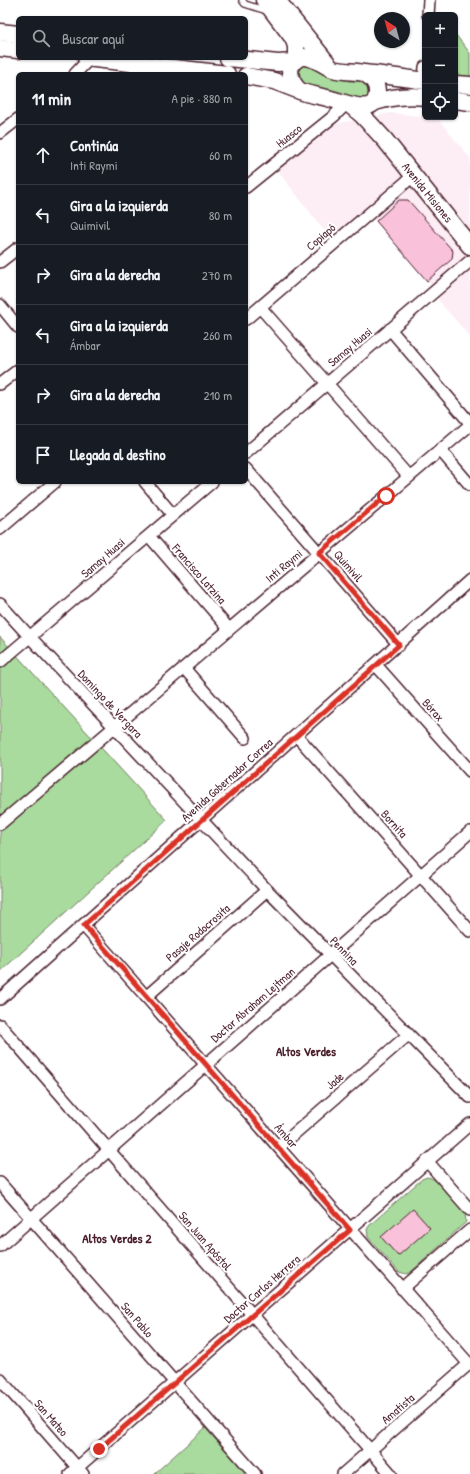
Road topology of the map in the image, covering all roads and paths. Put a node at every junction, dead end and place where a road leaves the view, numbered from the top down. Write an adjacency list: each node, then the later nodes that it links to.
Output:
1 (242, 0): 4 (lane)
2 (264, 0): 4 (main road)
3 (429, 0): 5 (street)
4 (276, 6): 13 (main road); 14 (main road)
5 (428, 12)
6 (0, 32): 7 (main road)
7 (16, 34)
8 (0, 48): 9 (main road)
9 (16, 50)
10 (88, 60): 15 (street)
11 (107, 60): 16 (main road)
12 (248, 60): 13 (main road)
13 (295, 61): 14 (main road); 22 (main road)
14 (334, 69): 17 (main road)
15 (77, 72)
16 (209, 72)
17 (364, 73): 19 (main road); 26 (main road, Avenida Misiones)
18 (248, 76): 22 (main road)
19 (422, 76)
20 (458, 84): 21 (main road)
21 (470, 85)
22 (300, 91): 27 (main road)
23 (422, 97): 26 (main road)
24 (458, 100): 25 (main road)
25 (470, 102)
26 (375, 103): 27 (main road); 30 (main road, Avenida Misiones)
27 (348, 104): 30 (main road, Avenida Misiones); 32 (street, Huasco)
28 (16, 121): 29 (street)
29 (0, 133)
30 (385, 140): 31 (main road, Avenida Misiones)
31 (413, 176): 33 (main road, Avenida Misiones); 38 (street, Copiapó)
32 (248, 185)
33 (470, 246)
34 (16, 250): 36 (street)
35 (470, 261): 41 (street, Samay Huasi)
36 (0, 262)
37 (0, 305): 40 (street)
38 (260, 306): 39 (street, Copiapó); 43 (street)
39 (248, 317)
40 (16, 325)
41 (390, 329): 43 (street, Samay Huasi); 45 (street)
42 (16, 372): 44 (street)
43 (327, 383): 47 (street, Samay Huasi); 49 (street)
44 (0, 384)
45 (470, 424): 46 (street, Inti Raymi)
46 (440, 450): 49 (street, Inti Raymi); 53 (street)
47 (248, 451)
48 (248, 471): 57 (street, Quimivil)
49 (409, 477): 57 (street, Inti Raymi)
50 (53, 484): 55 (street)
51 (147, 484): 54 (street)
52 (210, 484): 54 (street, Samay Huasi)
53 (470, 486)
54 (173, 515): 56 (street, Samay Huasi)
55 (0, 529)
56 (149, 536): 60 (street, Francisco Latzina); 61 (street, Samay Huasi)
57 (319, 553): 60 (street, Inti Raymi); 62 (street, Quimivil)
58 (470, 580): 62 (street, Avenida Gobernador Correa)
59 (0, 604): 61 (street, Domingo de Vergara)
60 (229, 629): 65 (street, Inti Raymi)
61 (30, 637): 63 (street, Samay Huasi); 66 (street, Domingo de Vergara)
62 (399, 645): 64 (street, Avenida Gobernador Correa)
63 (0, 662)
64 (376, 665): 67 (street, Avenida Gobernador Correa); 69 (street, Bórax)
65 (184, 668): 66 (street, Inti Raymi); 68 (street)
66 (114, 727): 70 (street, Domingo de Vergara); 71 (street, Inti Raymi)
67 (297, 736): 70 (street, Avenida Gobernador Correa); 73 (street, Bornita)
68 (245, 738)
69 (470, 771)
70 (201, 821): 74 (street, Pennina); 75 (street, Avenida Gobernador Correa)
71 (0, 824)
72 (470, 832): 73 (street, Doctor Abraham Lejtman)
73 (422, 875): 76 (street, Bornita); 77 (street, Doctor Abraham Lejtman)
74 (267, 890): 77 (street, Pennina); 78 (street, Pasaje Rodocrosita)
75 (84, 925): 78 (street, Ámbar); 79 (street, Avenida Gobernador Correa)
76 (470, 931)
77 (330, 955): 81 (street, Pennina); 82 (street, Doctor Abraham Lejtman)
78 (146, 996): 82 (street, Ámbar)
79 (0, 999)
80 (0, 1025): 86 (street, San Juan Apóstol)
81 (408, 1035): 83 (street, Pennina); 85 (street, Jade)
82 (206, 1064): 85 (street, Ámbar); 86 (street, Doctor Abraham Lejtman)
83 (470, 1097)
84 (470, 1124): 87 (street, Doctor Carlos Herrera)
85 (279, 1147): 91 (street, Ámbar)
86 (108, 1150): 90 (street, Doctor Abraham Lejtman); 95 (street, San Juan Apóstol)
87 (428, 1162): 89 (street); 91 (street, Doctor Carlos Herrera)
88 (0, 1183): 90 (street, San Pablo)
89 (470, 1210)
90 (31, 1218): 93 (street, Doctor Abraham Lejtman); 98 (street, San Pablo)
91 (350, 1230): 94 (street, Ámbar); 95 (street, Doctor Carlos Herrera)
92 (470, 1230): 94 (street)
93 (0, 1246)
94 (402, 1289): 96 (street, Ámbar)
95 (252, 1315): 98 (street, Doctor Carlos Herrera); 99 (street, San Juan Apóstol)
96 (469, 1364): 99 (street, Amatista)
97 (0, 1379): 100 (street, San Mateo)
98 (175, 1382): 100 (street, Doctor Carlos Herrera); 101 (street, San Pablo)
99 (370, 1450): 102 (street, Amatista); 103 (street, San Juan Apóstol)
100 (77, 1472)
101 (255, 1474)
102 (343, 1474)
103 (391, 1474)

